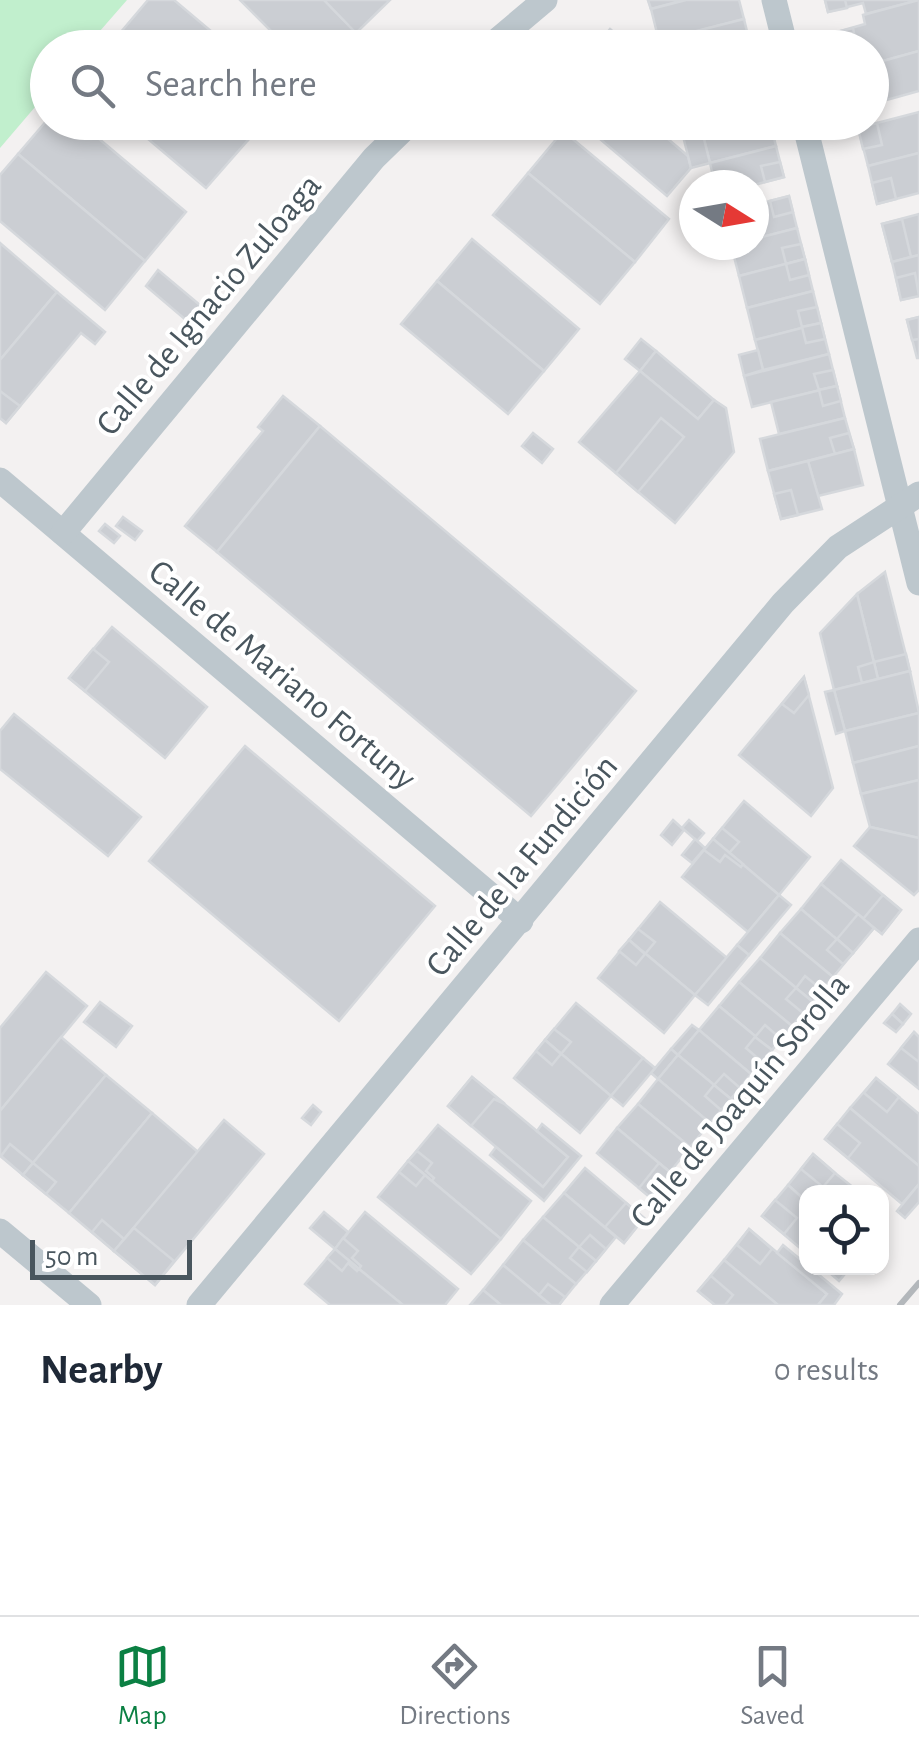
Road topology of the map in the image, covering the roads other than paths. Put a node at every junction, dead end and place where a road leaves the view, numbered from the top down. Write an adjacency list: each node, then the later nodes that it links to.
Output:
1 (545, 0): 3 (street)
2 (774, 0): 4 (street)
3 (509, 30)
4 (782, 30)
5 (392, 140): 9 (street, Calle de Ignacio Zuloaga)
6 (809, 140): 8 (street)
7 (0, 480): 9 (street, Calle de Mariano Fortuny)
8 (909, 500): 10 (street); 11 (street, Calle de la Fundición)
9 (63, 533): 11 (street, Calle de Mariano Fortuny)
10 (919, 583)
11 (520, 921): 15 (street, Calle de la Fundición)
12 (919, 940): 16 (street, Calle de Joaquín Sorolla)
13 (0, 1231): 14 (street)
14 (89, 1305)
15 (199, 1305)
16 (612, 1305)

